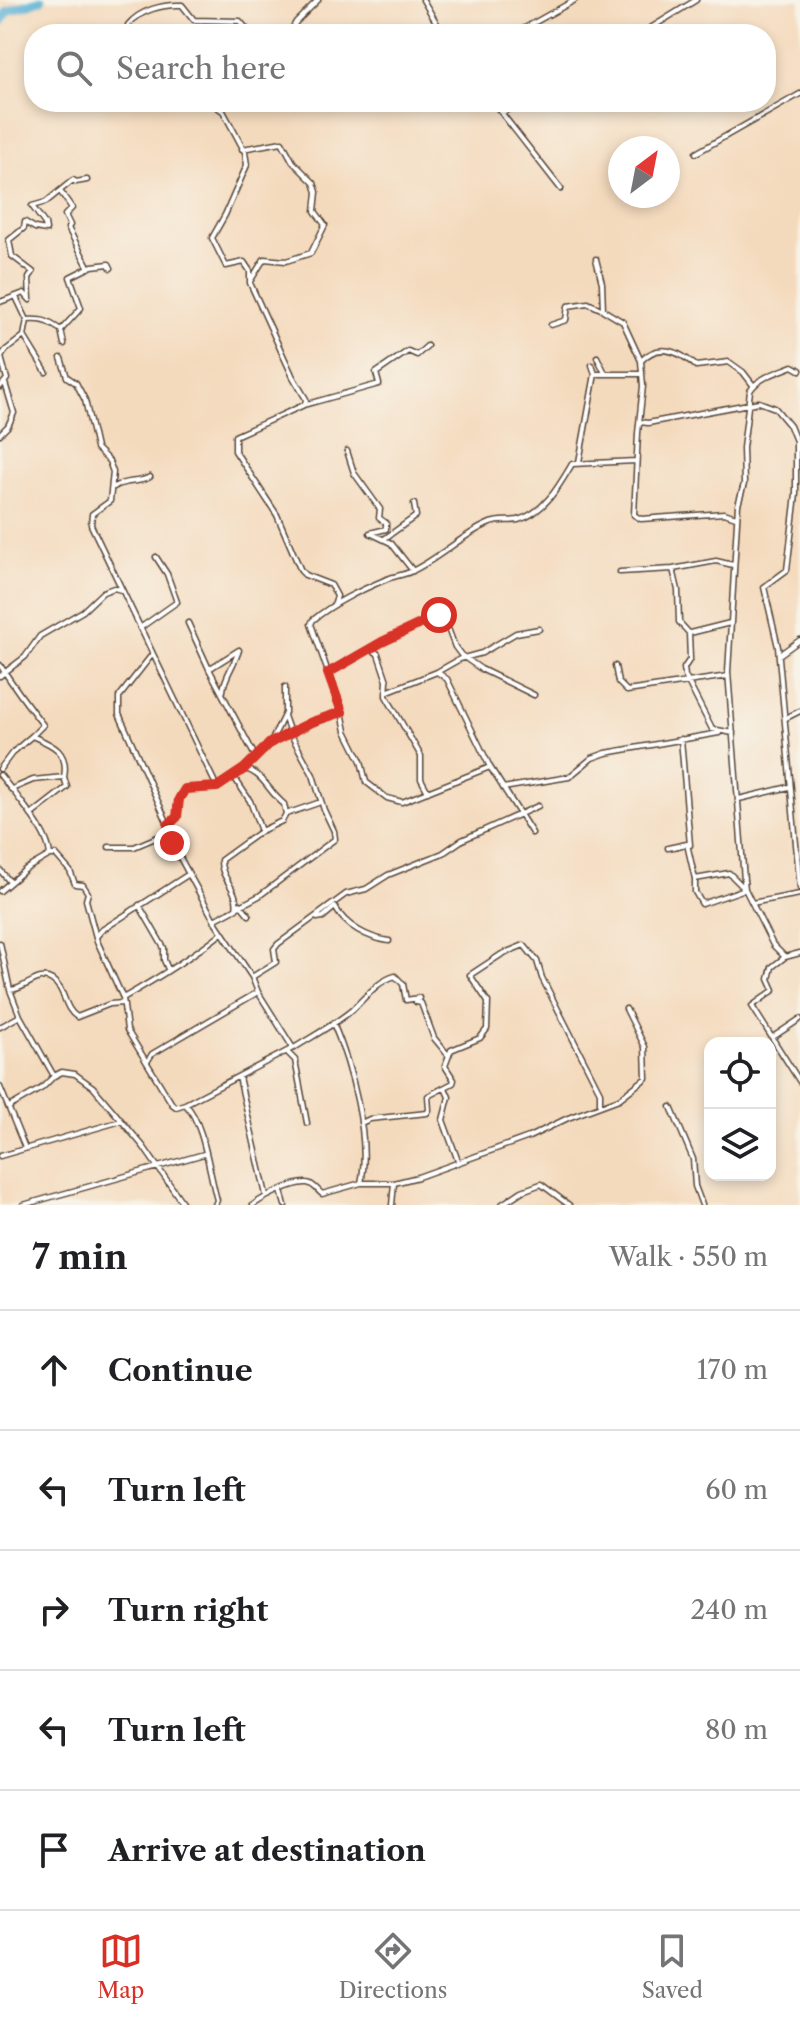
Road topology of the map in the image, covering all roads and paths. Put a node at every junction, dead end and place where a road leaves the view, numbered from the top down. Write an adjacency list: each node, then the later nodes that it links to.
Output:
1 (318, 0): 7 (street)
2 (423, 0): 8 (street)
3 (575, 0): 9 (street)
4 (696, 0): 10 (street)
5 (129, 24): 6 (street)
6 (243, 24)
7 (295, 24)
8 (437, 24)
9 (532, 24)
10 (657, 24)
11 (800, 94): 12 (street)
12 (776, 108)
13 (224, 112): 17 (street)
14 (504, 112): 16 (street)
15 (768, 112): 18 (street)
16 (501, 114): 20 (street)
17 (242, 149): 25 (street); 25 (street)
18 (696, 153)
19 (87, 180): 21 (street)
20 (561, 189)
21 (60, 191): 23 (street); 26 (street)
22 (596, 259): 28 (street)
23 (89, 268): 24 (street); 31 (street)
24 (111, 268)
25 (250, 283): 47 (street)
26 (16, 297): 27 (street); 29 (street)
27 (0, 302)
28 (603, 310): 30 (street); 37 (street)
29 (27, 320): 31 (street); 32 (street)
30 (551, 325)
31 (61, 330): 33 (street)
32 (24, 336): 40 (street); 44 (street)
33 (64, 344)
34 (427, 346): 47 (street)
35 (597, 357): 41 (street)
36 (61, 358): 57 (street)
37 (641, 361): 43 (street); 45 (street)
38 (592, 365): 42 (street)
39 (800, 370): 45 (street)
40 (46, 372)
41 (605, 373): 42 (street); 43 (street)
42 (595, 374): 55 (street)
43 (642, 374): 49 (street)
44 (5, 382): 46 (street); 52 (street)
45 (753, 385): 48 (street)
46 (0, 387)
47 (304, 405): 67 (street)
48 (749, 405): 49 (street); 51 (street); 59 (street)
49 (640, 422): 54 (street)
50 (800, 422): 51 (street)
51 (790, 426): 76 (street)
52 (0, 434)
53 (347, 451): 60 (street)
54 (636, 461): 55 (street); 59 (street)
55 (579, 462): 64 (street)
56 (150, 477): 57 (street)
57 (114, 487): 66 (street)
58 (414, 504): 60 (street)
59 (738, 519): 62 (street)
60 (384, 539): 64 (street)
61 (156, 557): 70 (street)
62 (733, 565): 63 (street); 69 (street)
63 (673, 569): 65 (street); 72 (street)
64 (413, 571): 67 (street)
65 (620, 572)
66 (121, 590): 70 (street); 83 (street)
67 (335, 603): 82 (street)
68 (188, 623): 80 (street)
69 (730, 623): 72 (street); 84 (street)
70 (140, 628): 75 (street)
71 (539, 629): 77 (street)
72 (689, 633): 85 (street)
73 (800, 640): 76 (street)
74 (372, 649): 77 (street); 82 (street); 87 (street)
75 (152, 653): 107 (street); 118 (street)
76 (779, 655): 93 (street)
77 (466, 657): 81 (street); 89 (street)
78 (0, 665): 83 (street)
79 (615, 666): 85 (street)
80 (209, 669): 88 (street); 88 (street)
81 (437, 672): 87 (street); 101 (street)
82 (328, 673): 91 (street)
83 (3, 674): 94 (street)
84 (728, 676): 85 (street); 97 (street)
85 (689, 682): 96 (street)
86 (285, 687): 92 (street)
87 (386, 692): 111 (street)
88 (222, 693): 100 (street)
89 (534, 695)
90 (800, 711): 93 (street)
91 (342, 712): 95 (street); 111 (street)
92 (284, 716): 95 (street); 99 (street)
93 (785, 720): 108 (street)
94 (43, 725): 102 (street); 105 (street)
95 (290, 733): 99 (street); 135 (street)
96 (719, 733): 97 (street); 98 (street)
97 (733, 733): 112 (street)
98 (681, 739): 109 (street); 124 (street)
99 (270, 743): 100 (street)
100 (256, 756): 103 (street)
101 (490, 767): 109 (street); 111 (street)
102 (0, 769)
103 (244, 769): 106 (street); 116 (street)
104 (0, 775): 110 (street)
105 (64, 777): 110 (street); 117 (street)
106 (234, 777): 107 (street); 119 (street)
107 (217, 787): 118 (street)
108 (789, 787): 112 (street); 132 (street)
109 (503, 788): 115 (street)
110 (12, 789): 117 (street)
111 (428, 792)
112 (739, 799): 130 (street)
113 (318, 803): 116 (street)
114 (538, 806): 115 (street)
115 (518, 813): 121 (street); 137 (street)
116 (286, 814): 119 (street)
117 (31, 815): 125 (street)
118 (168, 825): 120 (street)
119 (261, 831): 135 (street)
120 (168, 832): 122 (street); 127 (street)
121 (532, 833)
122 (109, 847)
123 (668, 848): 124 (street)
124 (690, 851): 128 (street)
125 (50, 855): 129 (street); 140 (street)
126 (0, 870): 129 (street)
127 (189, 874): 134 (street); 138 (street)
128 (695, 879): 130 (street); 130 (street)
129 (10, 882): 131 (street)
130 (745, 889): 133 (street)
131 (0, 891)
132 (800, 891): 133 (street)
133 (752, 903): 144 (street)
134 (139, 905): 140 (street); 145 (street)
135 (239, 906): 136 (street); 138 (street)
136 (249, 915)
137 (315, 918): 141 (street); 146 (street)
138 (214, 920): 139 (street)
139 (222, 933): 145 (street); 146 (street)
140 (96, 937): 149 (street)
141 (389, 941)
142 (0, 943): 147 (street)
143 (800, 953): 144 (street)
144 (785, 957): 155 (street)
145 (168, 969): 149 (street)
146 (252, 977): 148 (street)
147 (10, 990): 149 (street); 151 (street)
148 (258, 992): 157 (street); 160 (street)
149 (123, 1001): 160 (street)
150 (626, 1009): 167 (street)
151 (20, 1016): 154 (street); 161 (street)
152 (800, 1019): 155 (street)
153 (333, 1023): 157 (street); 159 (street); 172 (street)
154 (0, 1027)
155 (773, 1037)
156 (776, 1042): 163 (street)
157 (293, 1048): 158 (street)
158 (287, 1052): 162 (street); 171 (street)
159 (448, 1055): 165 (street); 167 (street)
160 (147, 1062): 166 (street)
161 (54, 1076): 168 (street); 170 (street)
162 (239, 1077): 166 (street); 181 (street)
163 (800, 1082)
164 (0, 1087): 168 (street)
165 (445, 1088): 172 (street); 176 (street)
166 (185, 1104): 174 (street)
167 (600, 1106): 176 (street)
168 (9, 1107): 173 (street)
169 (671, 1107): 190 (street)
170 (121, 1121): 173 (street); 177 (street)
171 (307, 1123)
172 (361, 1123): 178 (street)
173 (25, 1148): 175 (street)
174 (204, 1154): 177 (street); 184 (street)
175 (0, 1156)
176 (459, 1161): 179 (street)
177 (158, 1168): 182 (street); 183 (street)
178 (361, 1183): 179 (street); 180 (street)
179 (394, 1183): 187 (street)
180 (281, 1191): 181 (street); 186 (street)
181 (266, 1196): 185 (street)
182 (23, 1205)
183 (184, 1205)
184 (215, 1205)
185 (253, 1205)
186 (285, 1205)
187 (392, 1205)
188 (501, 1205): 189 (street)
189 (569, 1205)
190 (702, 1205)

